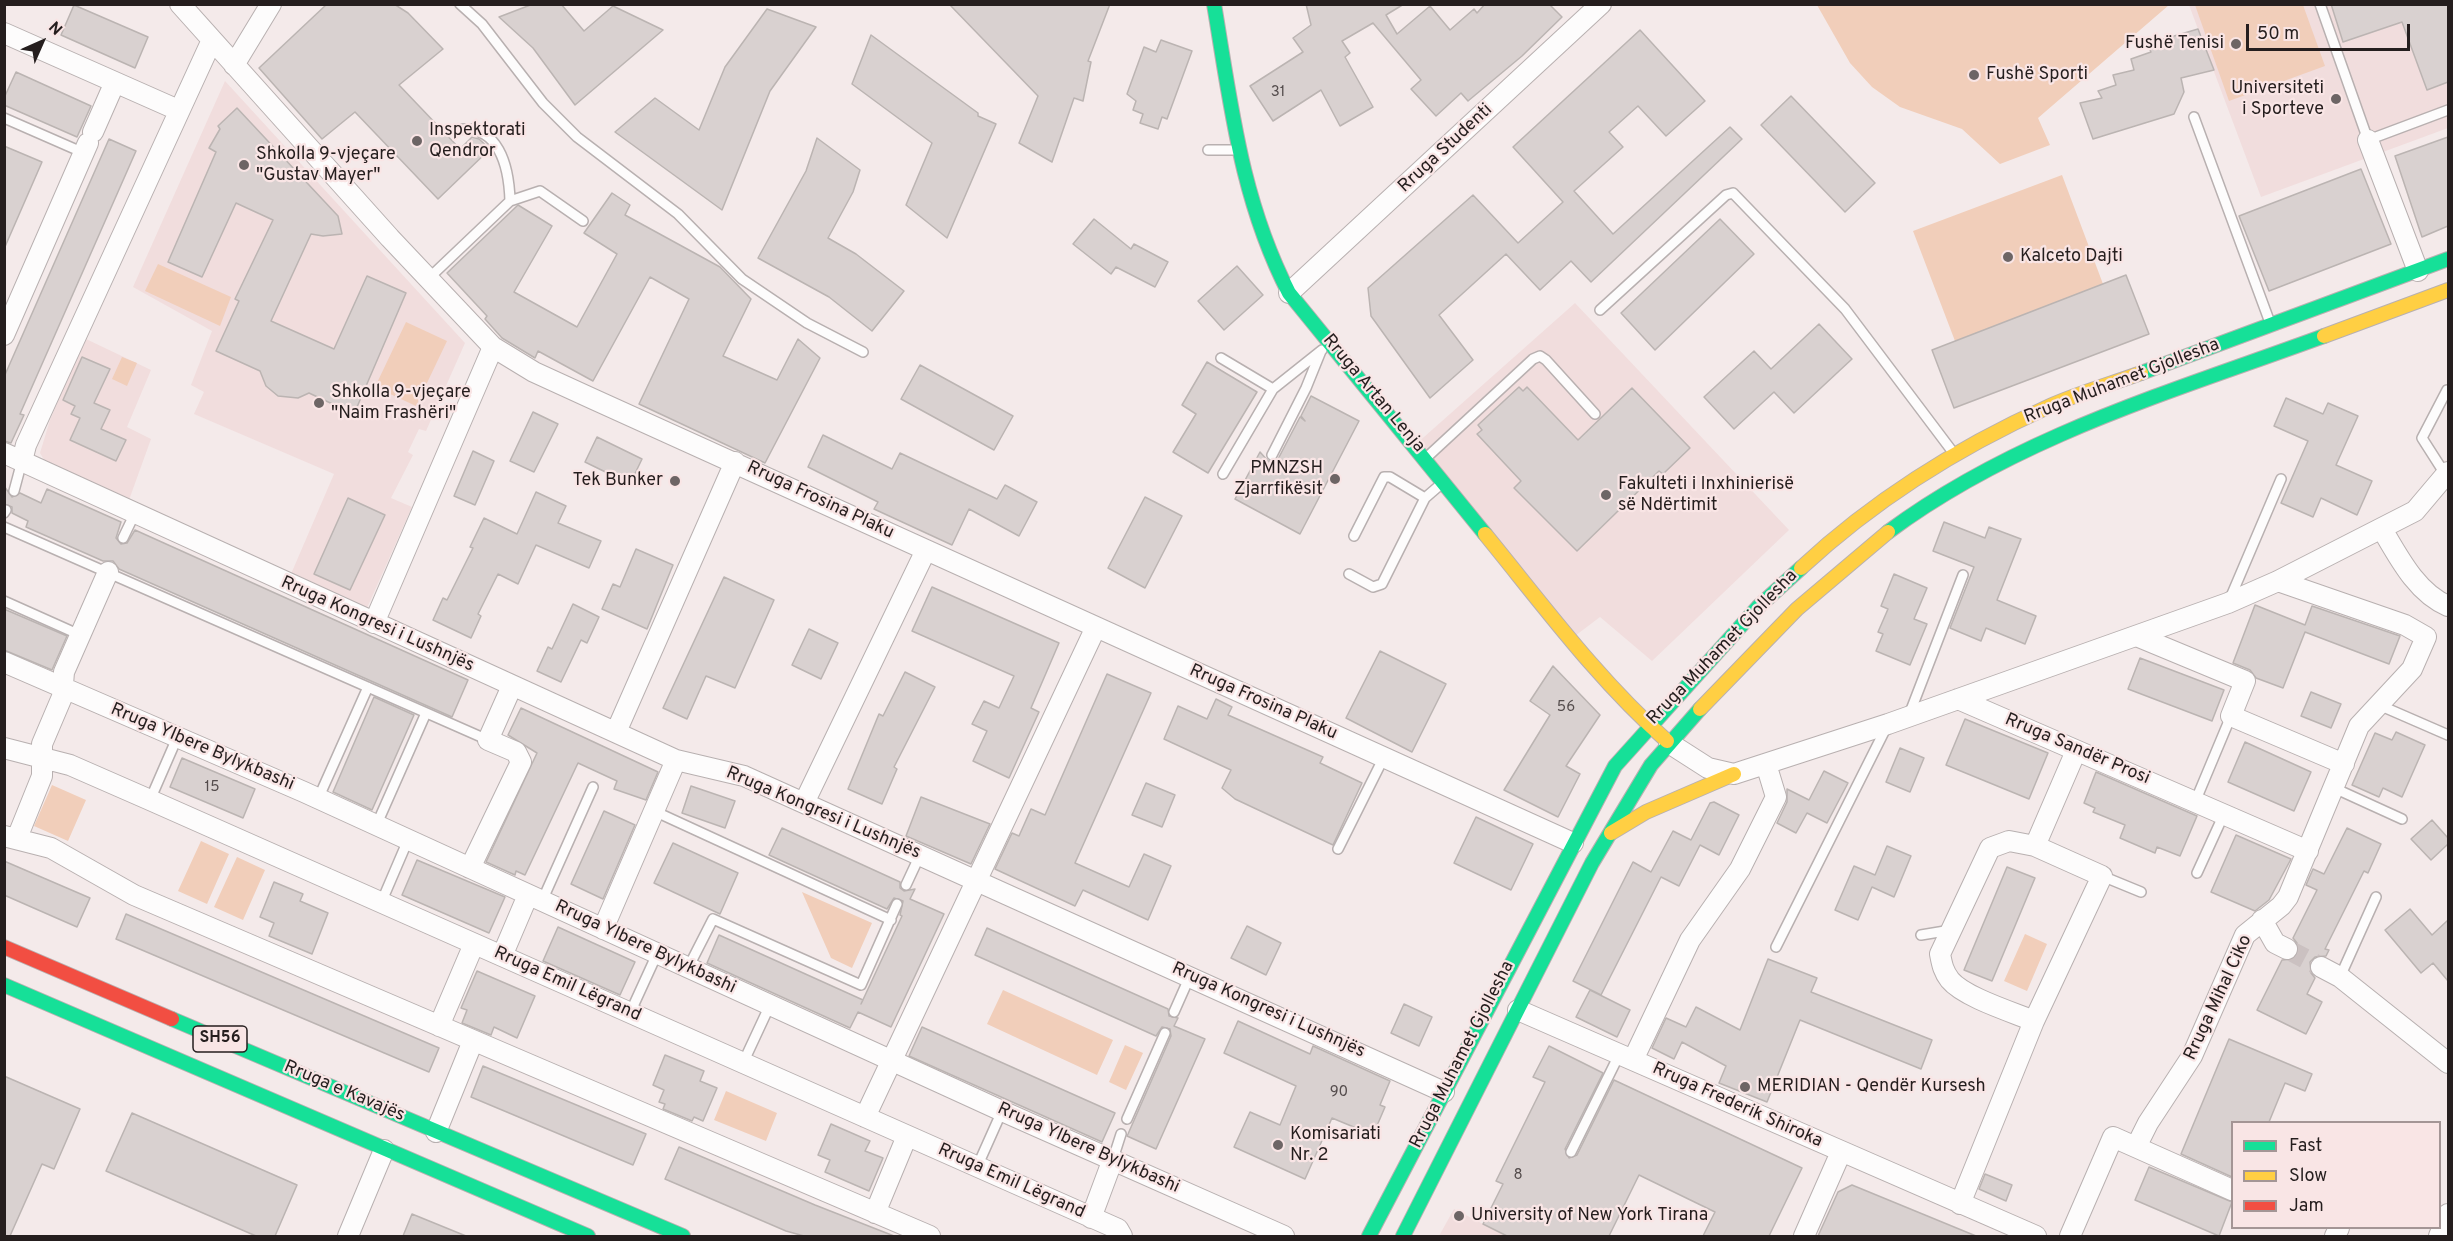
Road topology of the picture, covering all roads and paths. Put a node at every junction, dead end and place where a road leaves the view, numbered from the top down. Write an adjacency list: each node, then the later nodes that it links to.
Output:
1 (180, 4): 8 (street, Rruga Frosina Plaku)
2 (271, 4): 9 (street)
3 (460, 4): 32 (lane)
4 (1214, 4): 19 (main road, Rruga Artan Lenja)
5 (1601, 4): 26 (street, Rruga Studenti)
6 (2320, 4): 16 (lane)
7 (6, 38): 10 (street)
8 (212, 40): 9 (street, Rruga Frosina Plaku); 11 (street)
9 (234, 65): 24 (street, Rruga Frosina Plaku)
10 (115, 82): 11 (street); 17 (street)
11 (178, 110): 39 (street)
12 (2448, 110): 16 (lane)
13 (2194, 117): 28 (lane)
14 (4, 118): 17 (lane)
15 (455, 130): 20 (lane)
16 (2368, 140): 23 (street)
17 (88, 142): 29 (street)
18 (1208, 150): 19 (lane)
19 (1238, 150): 26 (main road, Rruga Artan Lenja)
20 (510, 201): 21 (lane); 24 (lane)
21 (583, 221)
22 (2448, 259): 23 (main road, Rruga Muhamet Gjollesha)
23 (2418, 271): 28 (main road, Rruga Muhamet Gjollesha)
24 (428, 279): 31 (street, Rruga Frosina Plaku)
25 (2448, 290): 80 (main road, Rruga Muhamet Gjollesha)
26 (1290, 293): 30 (main road, Rruga Artan Lenja)
27 (1600, 310): 38 (lane)
28 (2271, 325): 38 (main road, Rruga Muhamet Gjollesha)
29 (4, 335)
30 (1325, 346): 34 (lane); 37 (lane); 40 (main road, Rruga Artan Lenja)
31 (494, 347): 41 (street, Rruga Frosina Plaku); 61 (street)
32 (863, 352)
33 (1221, 358): 34 (lane)
34 (1273, 389): 43 (lane)
35 (2447, 390): 42 (lane, Rruga Sandër Prosi)
36 (1595, 414): 40 (lane)
37 (1272, 454)
38 (1954, 455): 75 (main road, Rruga Muhamet Gjollesha)
39 (13, 457): 46 (lane); 48 (street, Rruga Kongresi i Lushnjës)
40 (1426, 458): 45 (main road, Rruga Artan Lenja)
41 (735, 462): 53 (street, Rruga Frosina Plaku); 76 (street)
42 (2447, 473): 50 (street, Rruga Sandër Prosi)
43 (1222, 474)
44 (2282, 478): 59 (lane)
45 (1444, 481): 47 (lane); 75 (main road, Rruga Artan Lenja)
46 (14, 491)
47 (1425, 498): 51 (lane); 55 (lane)
48 (135, 513): 52 (lane); 61 (street, Rruga Kongresi i Lushnjës)
49 (4, 527): 54 (lane)
50 (2382, 529): 57 (street, Rruga Sandër Prosi); 60 (street)
51 (1354, 536)
52 (123, 538)
53 (926, 550): 62 (street, Rruga Frosina Plaku); 94 (street)
54 (110, 569): 63 (street); 67 (lane)
55 (1349, 574)
56 (1963, 574): 73 (lane)
57 (2278, 581): 59 (street, Rruga Sandër Prosi); 70 (street, Rruga Mihal Ciko)
58 (4, 601): 63 (lane)
59 (2228, 603): 64 (street, Rruga Sandër Prosi)
60 (2448, 606)
61 (374, 623): 66 (street, Rruga Kongresi i Lushnjës)
62 (1096, 627): 83 (street, Rruga Frosina Plaku); 110 (street)
63 (80, 634): 68 (street)
64 (2139, 637): 69 (street, Rruga Sandër Prosi); 72 (street)
65 (4, 662): 68 (street, Rruga Ylbere Bylykbashi)
66 (512, 686): 76 (street, Rruga Kongresi i Lushnjës); 79 (street)
67 (368, 687): 71 (lane); 91 (lane)
68 (63, 688): 78 (street, Rruga Ylbere Bylykbashi); 84 (street)
69 (1958, 699): 73 (street, Rruga Sandër Prosi); 82 (street, Rruga Sandër Prosi)
70 (2379, 705): 77 (lane); 87 (street, Rruga Mihal Ciko)
71 (426, 713): 79 (lane); 98 (lane)
72 (2230, 716): 87 (street); 93 (lane)
73 (1909, 717): 74 (street, Rruga Sandër Prosi)
74 (1888, 724): 86 (street, Rruga Sandër Prosi); 124 (lane)
75 (1649, 726): 80 (main road, Rruga Artan Lenja); 102 (main road, Rruga Muhamet Gjollesha)
76 (616, 732): 85 (street, Rruga Kongresi i Lushnjës)
77 (2448, 735)
78 (177, 738): 91 (street, Rruga Ylbere Bylykbashi); 92 (lane)
79 (488, 740): 107 (street)
80 (1669, 743): 88 (street); 99 (main road, Rruga Muhamet Gjollesha)
81 (4, 748): 84 (street, Rruga Emil Lëgrand)
82 (2076, 751): 93 (street, Rruga Sandër Prosi); 103 (street)
83 (1384, 757): 102 (street, Rruga Frosina Plaku); 104 (lane)
84 (43, 758): 92 (street, Rruga Emil Lëgrand); 100 (street)
85 (676, 760): 94 (street, Rruga Kongresi i Lushnjës); 95 (street)
86 (1766, 764): 88 (street, Rruga Sandër Prosi); 141 (street, Rruga Frederik Shiroka)
87 (2344, 764): 90 (street, Rruga Mihal Ciko)
88 (1734, 774): 99 (main road)
89 (593, 787): 114 (lane)
90 (2334, 788): 97 (lane); 105 (street, Rruga Mihal Ciko)
91 (318, 799): 98 (street, Rruga Ylbere Bylykbashi)
92 (150, 800): 115 (street, Rruga Emil Lëgrand)
93 (2195, 802): 96 (street, Rruga Sandër Prosi)
94 (804, 803): 106 (street, Rruga Kongresi i Lushnjës)
95 (654, 811): 117 (lane); 119 (street)
96 (2224, 814): 105 (street, Rruga Sandër Prosi); 108 (lane)
97 (2402, 819)
98 (376, 826): 101 (street, Rruga Ylbere Bylykbashi)
99 (1608, 834): 134 (main road, Rruga Muhamet Gjollesha)
100 (11, 837): 138 (street)
101 (408, 840): 107 (street, Rruga Ylbere Bylykbashi); 115 (lane)
102 (1573, 843): 145 (main road, Rruga Muhamet Gjollesha)
103 (2035, 846): 109 (street); 120 (street)
104 (1338, 849)
105 (2308, 851): 118 (street, Rruga Mihal Ciko)
106 (920, 855): 110 (street, Rruga Kongresi i Lushnjës); 111 (lane)
107 (470, 868): 114 (street, Rruga Ylbere Bylykbashi)
108 (2197, 873)
109 (2102, 876): 112 (lane); 137 (street)
110 (977, 881): 130 (street, Rruga Kongresi i Lushnjës); 142 (street)
111 (906, 885)
112 (2141, 892)
113 (2376, 897): 131 (lane)
114 (535, 898): 119 (street, Rruga Ylbere Bylykbashi); 127 (street)
115 (381, 903): 122 (street, Rruga Emil Lëgrand)
116 (897, 904): 117 (lane)
117 (891, 920): 129 (lane)
118 (2262, 920): 125 (street); 152 (street, Rruga Mihal Ciko)
119 (603, 928): 126 (street, Rruga Ylbere Bylykbashi)
120 (1951, 930): 121 (lane); 137 (street)
121 (1921, 935)
122 (474, 944): 127 (street, Rruga Emil Lëgrand); 138 (street)
123 (4, 947): 149 (main road, Rruga e Kavajës / SH56)
124 (1776, 947)
125 (2287, 949)
126 (657, 954): 129 (street, Rruga Ylbere Bylykbashi); 136 (lane)
127 (502, 956): 136 (street, Rruga Emil Lëgrand)
128 (2321, 967): 131 (street)
129 (688, 968): 133 (street, Rruga Ylbere Bylykbashi)
130 (1190, 976): 135 (lane); 145 (street, Rruga Kongresi i Lushnjës)
131 (2340, 977): 144 (street)
132 (4, 985): 153 (main road, Rruga e Kavajës / SH56)
133 (770, 1005): 142 (street, Rruga Ylbere Bylykbashi); 143 (lane)
134 (1518, 1010): 141 (street, Rruga Frederik Shiroka); 170 (main road, Rruga Muhamet Gjollesha)
135 (1174, 1012)
136 (630, 1013): 143 (street, Rruga Emil Lëgrand)
137 (2034, 1022): 159 (street)
138 (439, 1026): 140 (street)
139 (1165, 1033): 148 (lane)
140 (473, 1041): 149 (street); 160 (street)
141 (1626, 1058): 154 (lane, Rruga Frederik Shiroka); 155 (street, Rruga Frederik Shiroka)
142 (891, 1061): 146 (street, Rruga Ylbere Bylykbashi); 147 (street)
143 (743, 1063): 147 (street, Rruga Emil Lëgrand)
144 (2448, 1063)
145 (1444, 1092): 169 (main road, Rruga Muhamet Gjollesha)
146 (1002, 1111): 156 (street, Rruga Ylbere Bylykbashi); 157 (lane)
147 (865, 1117): 151 (street, Rruga Emil Lëgrand)
148 (1127, 1119)
149 (436, 1132): 165 (main road, Rruga e Kavajës)
150 (1121, 1134): 156 (lane)
151 (907, 1136): 157 (street, Rruga Emil Lëgrand); 160 (street)
152 (2136, 1147): 158 (street); 173 (street)
153 (384, 1150): 163 (street); 164 (main road, Rruga e Kavajës)
154 (1571, 1152)
155 (1841, 1152): 159 (street, Rruga Frederik Shiroka); 171 (street, Rruga Frederik Shiroka)
156 (1113, 1159): 162 (street); 168 (street, Rruga Ylbere Bylykbashi)
157 (977, 1167): 162 (street, Rruga Emil Lëgrand)
158 (2231, 1190)
159 (1960, 1204): 172 (street, Rruga Frederik Shiroka)
160 (875, 1213): 166 (street)
161 (2448, 1214): 174 (street)
162 (1091, 1218): 167 (street, Rruga Emil Lëgrand)
163 (348, 1236)
164 (588, 1236)
165 (683, 1236)
166 (930, 1236)
167 (1122, 1236)
168 (1284, 1236)
169 (1369, 1236)
170 (1403, 1236)
171 (1804, 1236)
172 (2036, 1236)
173 (2070, 1236)
174 (2439, 1236)

